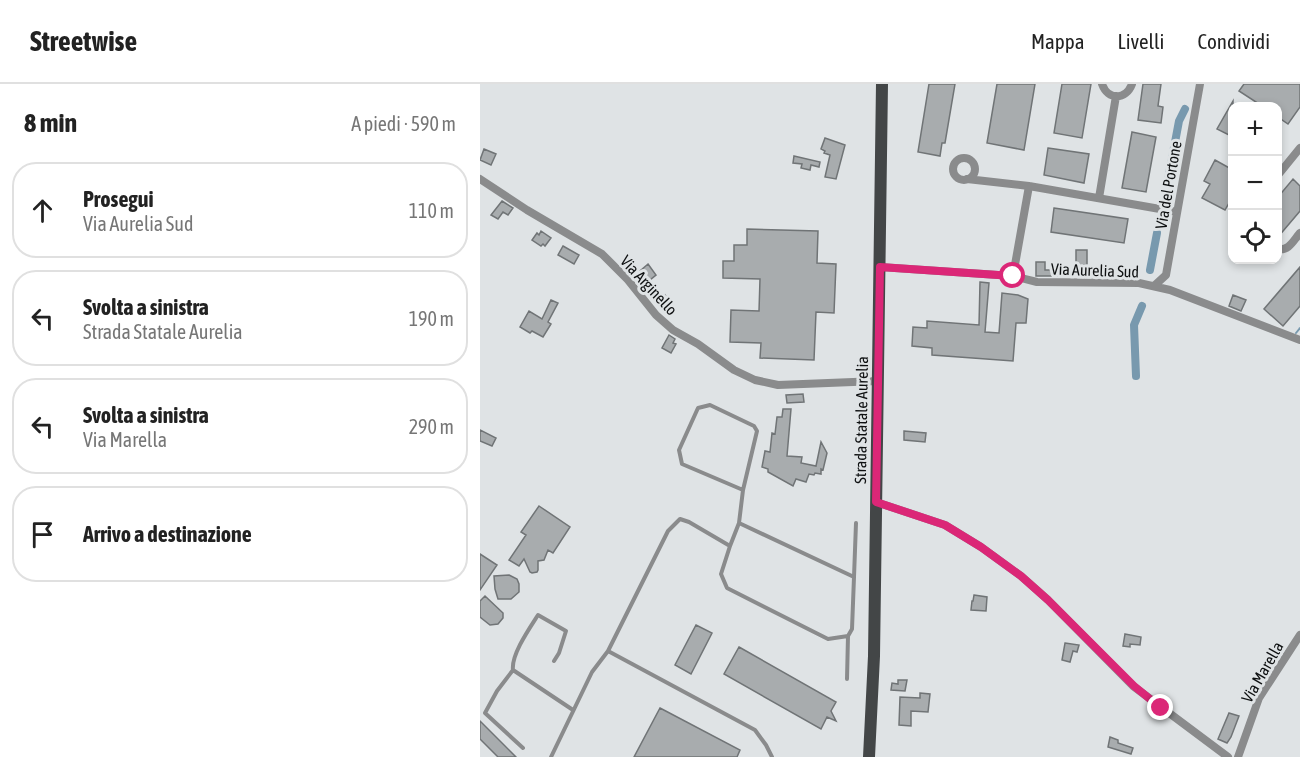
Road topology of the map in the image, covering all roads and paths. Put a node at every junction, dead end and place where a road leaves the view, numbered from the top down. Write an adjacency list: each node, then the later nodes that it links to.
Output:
1 (882, 84): 15 (main road, Strada Statale Aurelia)
2 (1102, 84): 5 (street)
3 (1132, 84): 5 (street)
4 (1200, 84): 12 (street, Via del Portone)
5 (1116, 96): 11 (street)
6 (1300, 148): 7 (street)
7 (1282, 170)
8 (480, 179): 19 (street, Via Arginello)
9 (967, 179): 10 (street)
10 (1029, 186): 11 (street); 16 (street)
11 (1099, 198): 12 (street)
12 (1177, 212): 17 (street, Via del Portone)
13 (1300, 233): 14 (street)
14 (1282, 250)
15 (880, 267): 16 (street, Via Aurelia Sud); 19 (main road, Strada Statale Aurelia)
16 (1013, 276): 17 (street, Via Aurelia Sud)
17 (1154, 286): 18 (street, Via Aurelia Sud)
18 (1300, 340)
19 (878, 381): 21 (main road, Strada Statale Aurelia)
20 (743, 490): 20 (lane); 22 (lane)
21 (876, 502): 36 (main road, Strada Statale Aurelia); 37 (street)
22 (739, 523): 24 (lane); 25 (lane)
23 (856, 523): 25 (lane)
24 (730, 546): 27 (lane); 28 (lane)
25 (854, 577): 27 (lane)
26 (1300, 635): 38 (street, Via Marella)
27 (848, 636): 31 (lane)
28 (608, 651): 32 (lane); 35 (lane)
29 (554, 661): 30 (lane)
30 (513, 670): 32 (lane); 33 (lane)
31 (847, 679)
32 (573, 710): 34 (lane)
33 (523, 748)
34 (551, 757)
35 (772, 757)
36 (869, 757)
37 (1228, 757)
38 (1238, 757)

